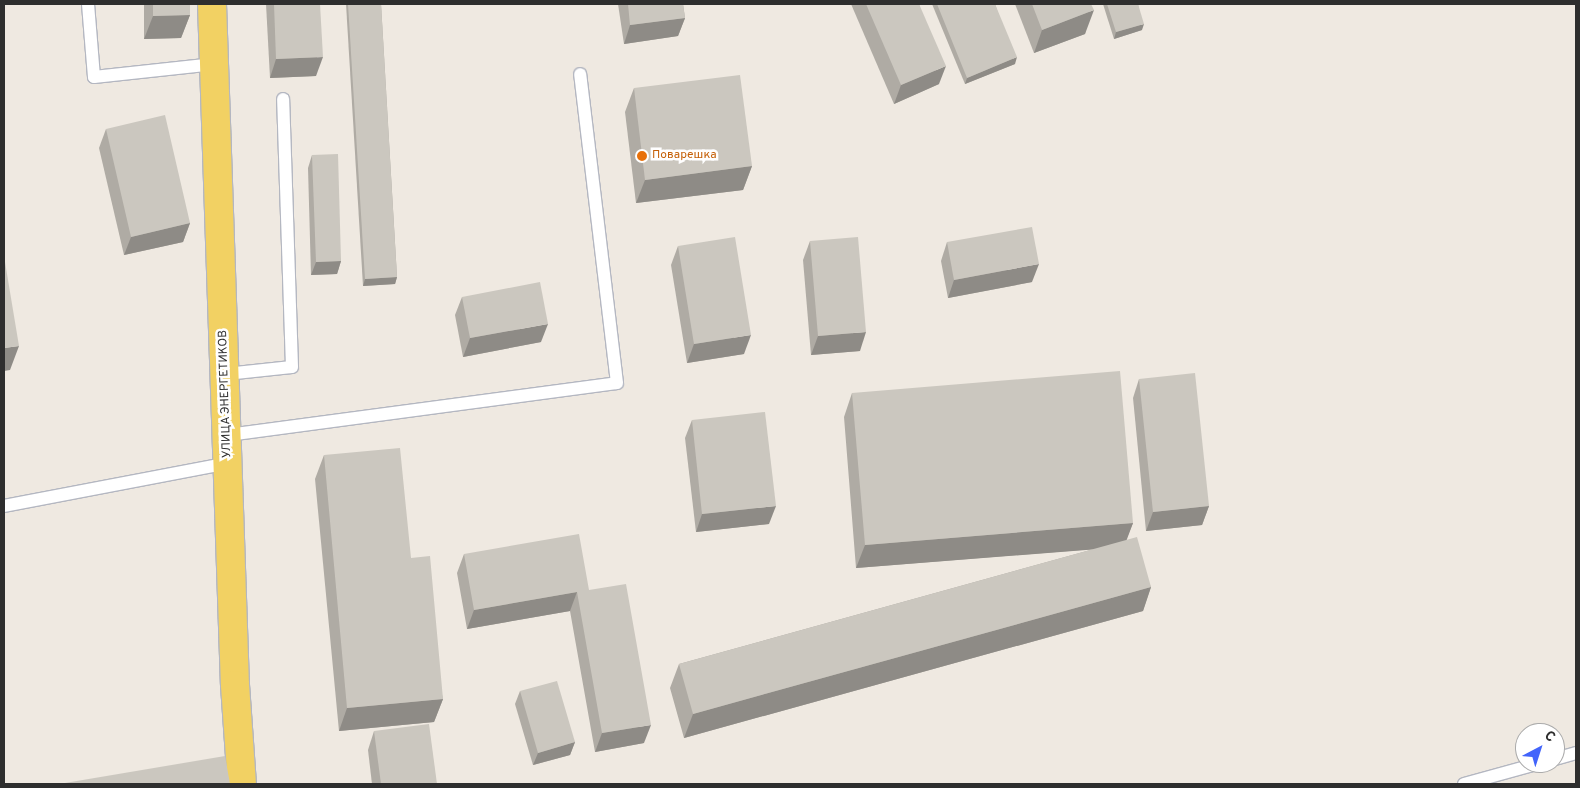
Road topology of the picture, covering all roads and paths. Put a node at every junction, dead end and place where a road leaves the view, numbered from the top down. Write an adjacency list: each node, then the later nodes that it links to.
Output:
1 (88, 4): 3 (lane)
2 (212, 4): 3 (main road, УЛИЦА ЭНЕРГЕТИКОВ)
3 (214, 64): 6 (main road, УЛИЦА ЭНЕРГЕТИКОВ)
4 (580, 74): 7 (lane)
5 (283, 99): 6 (lane)
6 (226, 374): 7 (main road, УЛИЦА ЭНЕРГЕТИКОВ)
7 (228, 435): 8 (main road, УЛИЦА ЭНЕРГЕТИКОВ)
8 (229, 463): 9 (lane); 11 (main road, УЛИЦА ЭНЕРГЕТИКОВ)
9 (4, 506)
10 (1515, 770): 12 (lane)
11 (242, 784)
12 (1464, 784)

